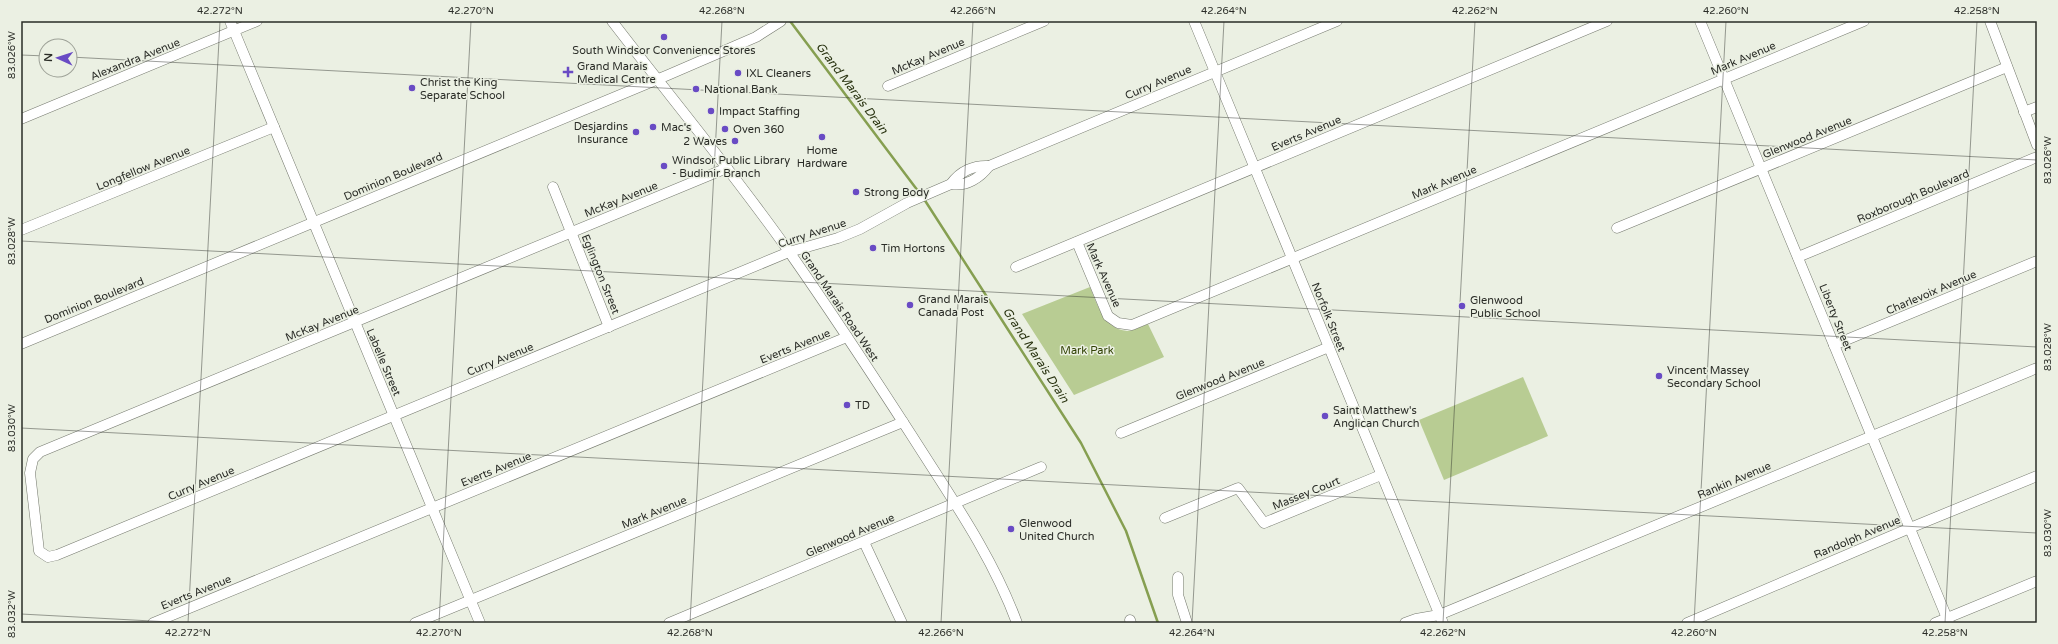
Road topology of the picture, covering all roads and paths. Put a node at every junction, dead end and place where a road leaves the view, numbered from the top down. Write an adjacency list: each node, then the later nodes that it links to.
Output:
1 (257, 21): 11 (street, Alexandra Avenue)
2 (612, 21): 15 (street, Grand Marais Road West)
3 (1044, 21): 16 (street, McKay Avenue)
4 (1194, 21): 13 (street, Norfolk Street)
5 (1337, 21): 13 (street, Curry Avenue)
6 (1607, 21): 24 (street, Everts Avenue)
7 (1700, 21): 14 (street, Liberty Street)
8 (1864, 21): 14 (street, Mark Avenue)
9 (1992, 22): 12 (street)
10 (777, 24): 15 (street, Dominion Boulevard)
11 (232, 26): 19 (street, Alexandra Avenue); 20 (street, Labelle Street)
12 (2007, 67): 18 (street); 25 (street, Glenwood Avenue)
13 (1215, 72): 24 (street, Norfolk Street); 32 (street, Curry Avenue)
14 (1724, 79): 25 (street, Liberty Street); 34 (street, Mark Avenue)
15 (657, 80): 23 (street, Grand Marais Road West); 27 (street, Dominion Boulevard)
16 (888, 86)
17 (2037, 106): 18 (street)
18 (2024, 112): 21 (street)
19 (21, 119)
20 (274, 127): 27 (street, Labelle Street); 29 (street, Longfellow Avenue)
21 (2037, 145)
22 (2037, 157): 33 (street, Roxborough Boulevard)
23 (726, 168): 30 (street, McKay Avenue); 32 (street, Grand Marais Road West)
24 (1254, 168): 31 (street, Everts Avenue); 34 (street, Norfolk Street)
25 (1761, 169): 28 (street, Glenwood Avenue); 33 (street, Liberty Street)
26 (553, 186): 30 (street, Eglington Street)
27 (313, 223): 37 (street, Labelle Street); 40 (street, Dominion Boulevard)
28 (1617, 228)
29 (21, 230)
30 (571, 233): 37 (street, McKay Avenue); 38 (street, Eglington Street)
31 (1077, 242): 34 (street, Mark Avenue); 36 (street, Everts Avenue)
32 (789, 252): 38 (street, Curry Avenue); 39 (street, Grand Marais Road West)
33 (1798, 257): 41 (street, Liberty Street)
34 (1292, 258): 42 (street, Norfolk Street)
35 (2037, 261): 41 (street, Charlevoix Avenue)
36 (1016, 267)
37 (354, 322): 44 (street, Labelle Street); 56 (street, McKay Avenue)
38 (609, 327): 44 (street, Curry Avenue)
39 (847, 337): 45 (street, Grand Marais Road West); 52 (street, Everts Avenue)
40 (21, 344)
41 (1834, 345): 47 (street, Liberty Street)
42 (1328, 347): 46 (street, Glenwood Avenue); 49 (street, Norfolk Street)
43 (2037, 368): 47 (street, Rankin Avenue)
44 (393, 415): 52 (street, Labelle Street); 56 (street, Curry Avenue)
45 (903, 422): 51 (street, Grand Marais Road West); 59 (street, Mark Avenue)
46 (1121, 432)
47 (1872, 436): 54 (street, Liberty Street); 60 (street, Rankin Avenue)
48 (1041, 467): 51 (street, Glenwood Avenue)
49 (1381, 475): 53 (street, Massey Court); 60 (street, Norfolk Street)
50 (2037, 476): 54 (street, Randolph Avenue)
51 (955, 504): 55 (street, Glenwood Avenue); 67 (street, Grand Marais Road West)
52 (432, 508): 59 (street, Labelle Street); 62 (street, Everts Avenue)
53 (1165, 518)
54 (1910, 528): 61 (street, Liberty Street); 71 (street, Randolph Avenue)
55 (864, 542): 65 (street, Glenwood Avenue); 66 (street)
56 (57, 555)
57 (1178, 577): 68 (street)
58 (2037, 581): 61 (street)
59 (470, 600): 63 (street, Mark Avenue); 64 (street, Labelle Street)
60 (1441, 619): 69 (street, Rankin Avenue); 70 (street, Rankin Avenue)
61 (1948, 621): 72 (street)
62 (153, 623)
63 (415, 623)
64 (480, 623)
65 (669, 623)
66 (902, 623)
67 (1017, 623)
68 (1187, 623)
69 (1405, 623)
70 (1430, 623)
71 (1687, 623)
72 (1935, 623)

